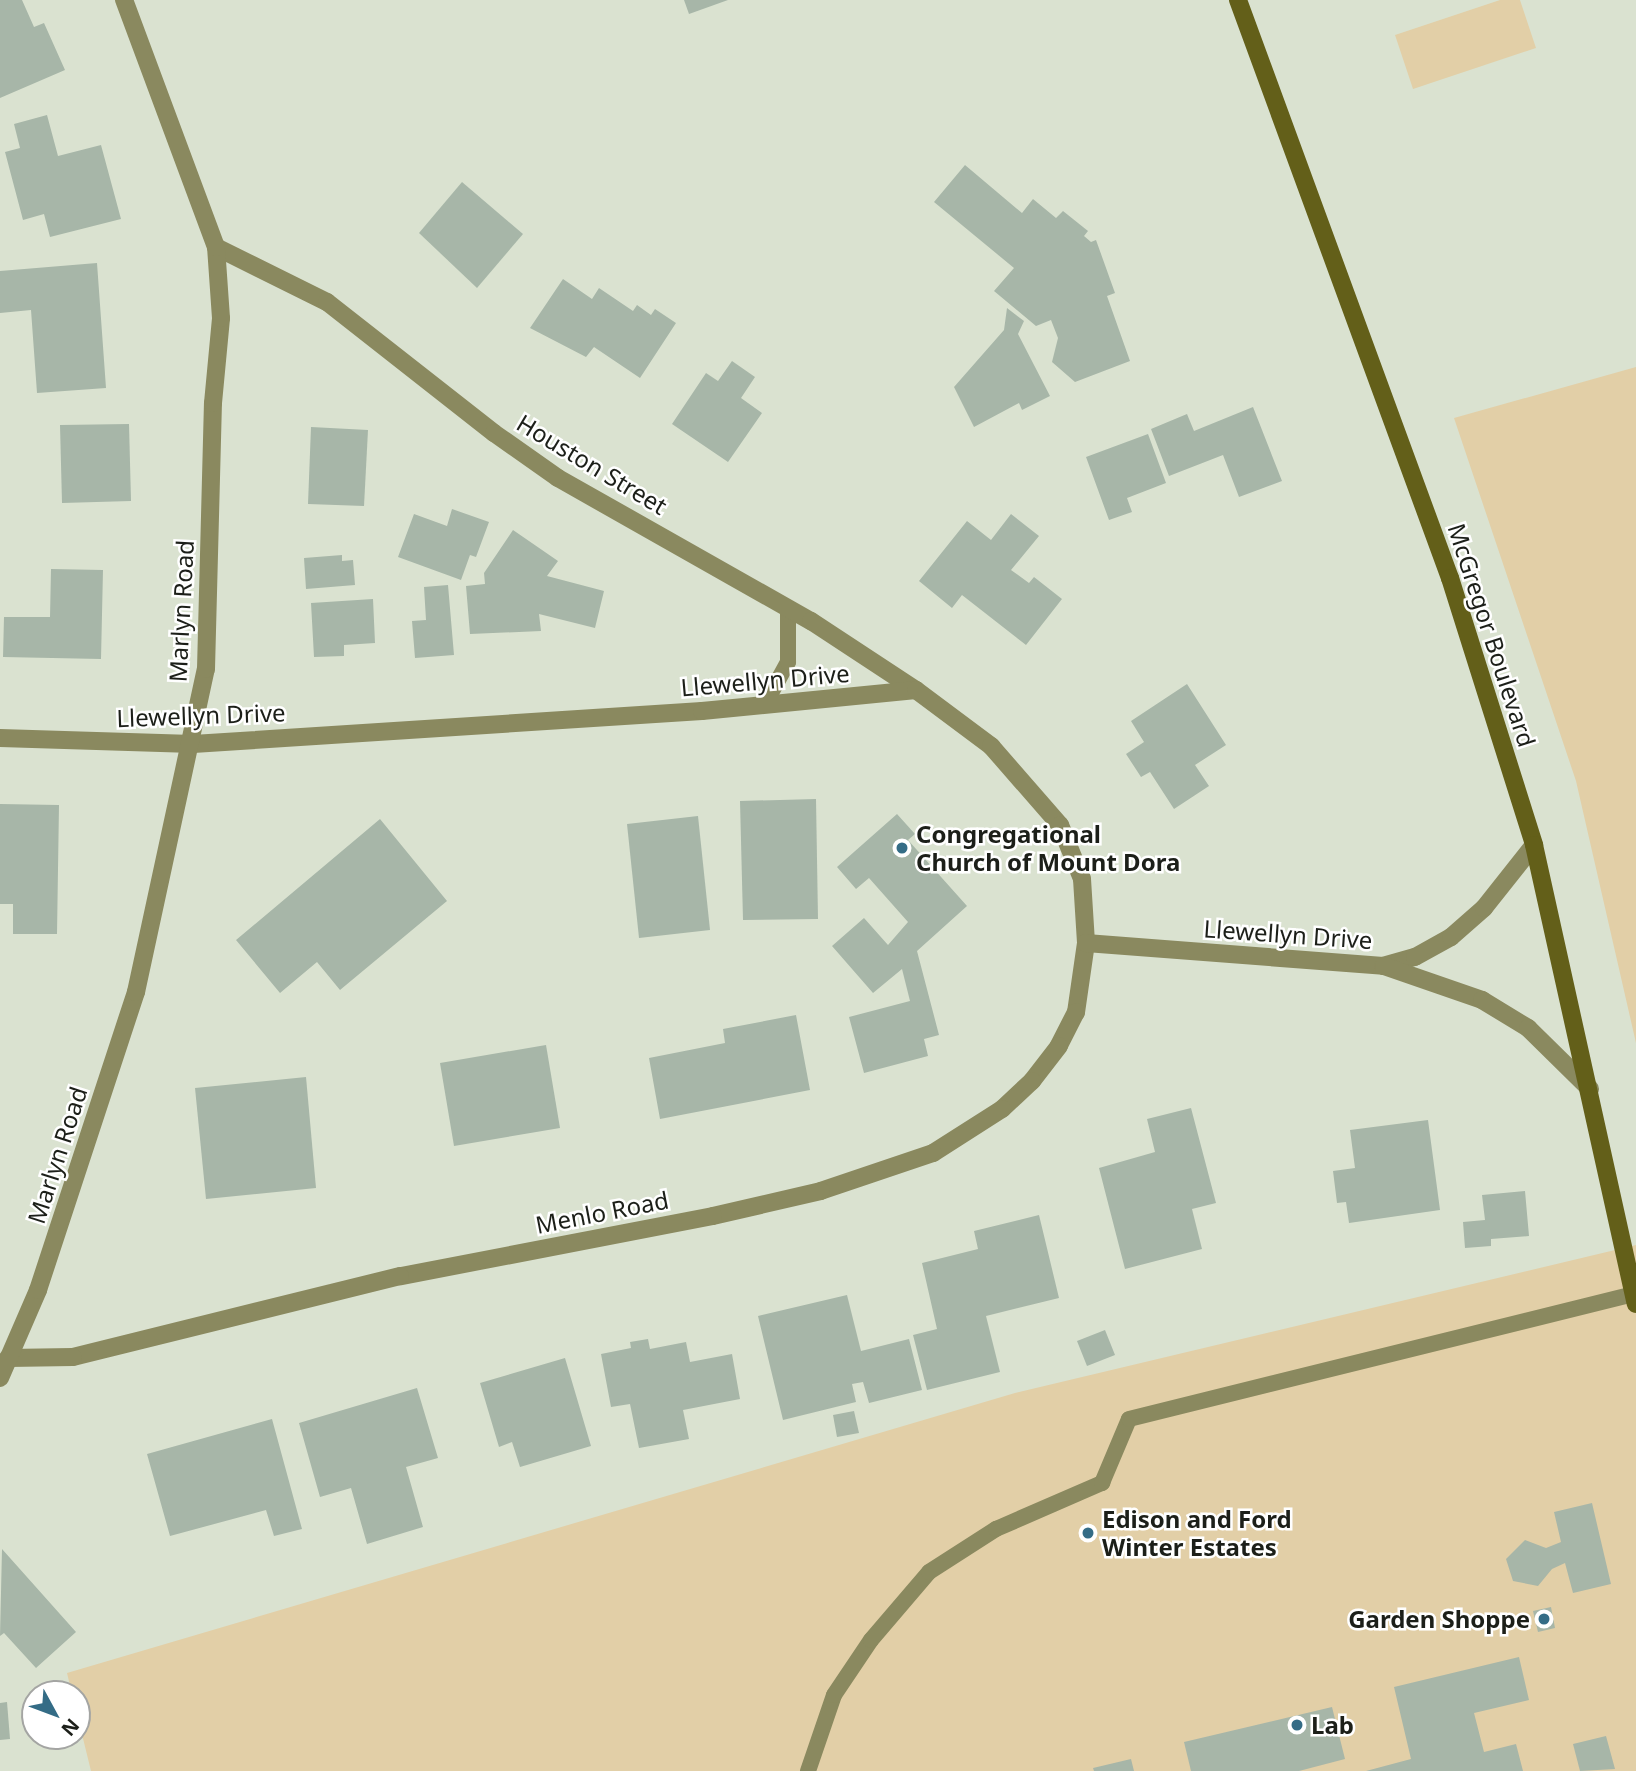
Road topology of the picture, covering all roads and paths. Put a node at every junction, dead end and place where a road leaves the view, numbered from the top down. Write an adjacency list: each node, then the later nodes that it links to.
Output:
1 (124, 0): 3 (street, Marlyn Road)
2 (1238, 0): 9 (main road, McGregor Boulevard)
3 (216, 247): 4 (street, Houston Street); 8 (street, Marlyn Road)
4 (788, 608): 5 (street, Houston Street); 6 (lane)
5 (915, 690): 6 (street, Llewellyn Drive); 10 (street)
6 (765, 704): 8 (street, Llewellyn Drive)
7 (0, 738): 8 (street, Llewellyn Drive)
8 (193, 744): 14 (street, Marlyn Road)
9 (1534, 845): 11 (street, Llewellyn Drive); 12 (main road, McGregor Boulevard)
10 (1086, 943): 11 (street, Llewellyn Drive); 14 (street, Menlo Road)
11 (1383, 966): 12 (street, Llewellyn Drive)
12 (1590, 1089): 13 (main road, McGregor Boulevard)
13 (1635, 1299): 16 (lane)
14 (8, 1358): 15 (street, Marlyn Road)
15 (0, 1378)
16 (808, 1771)

